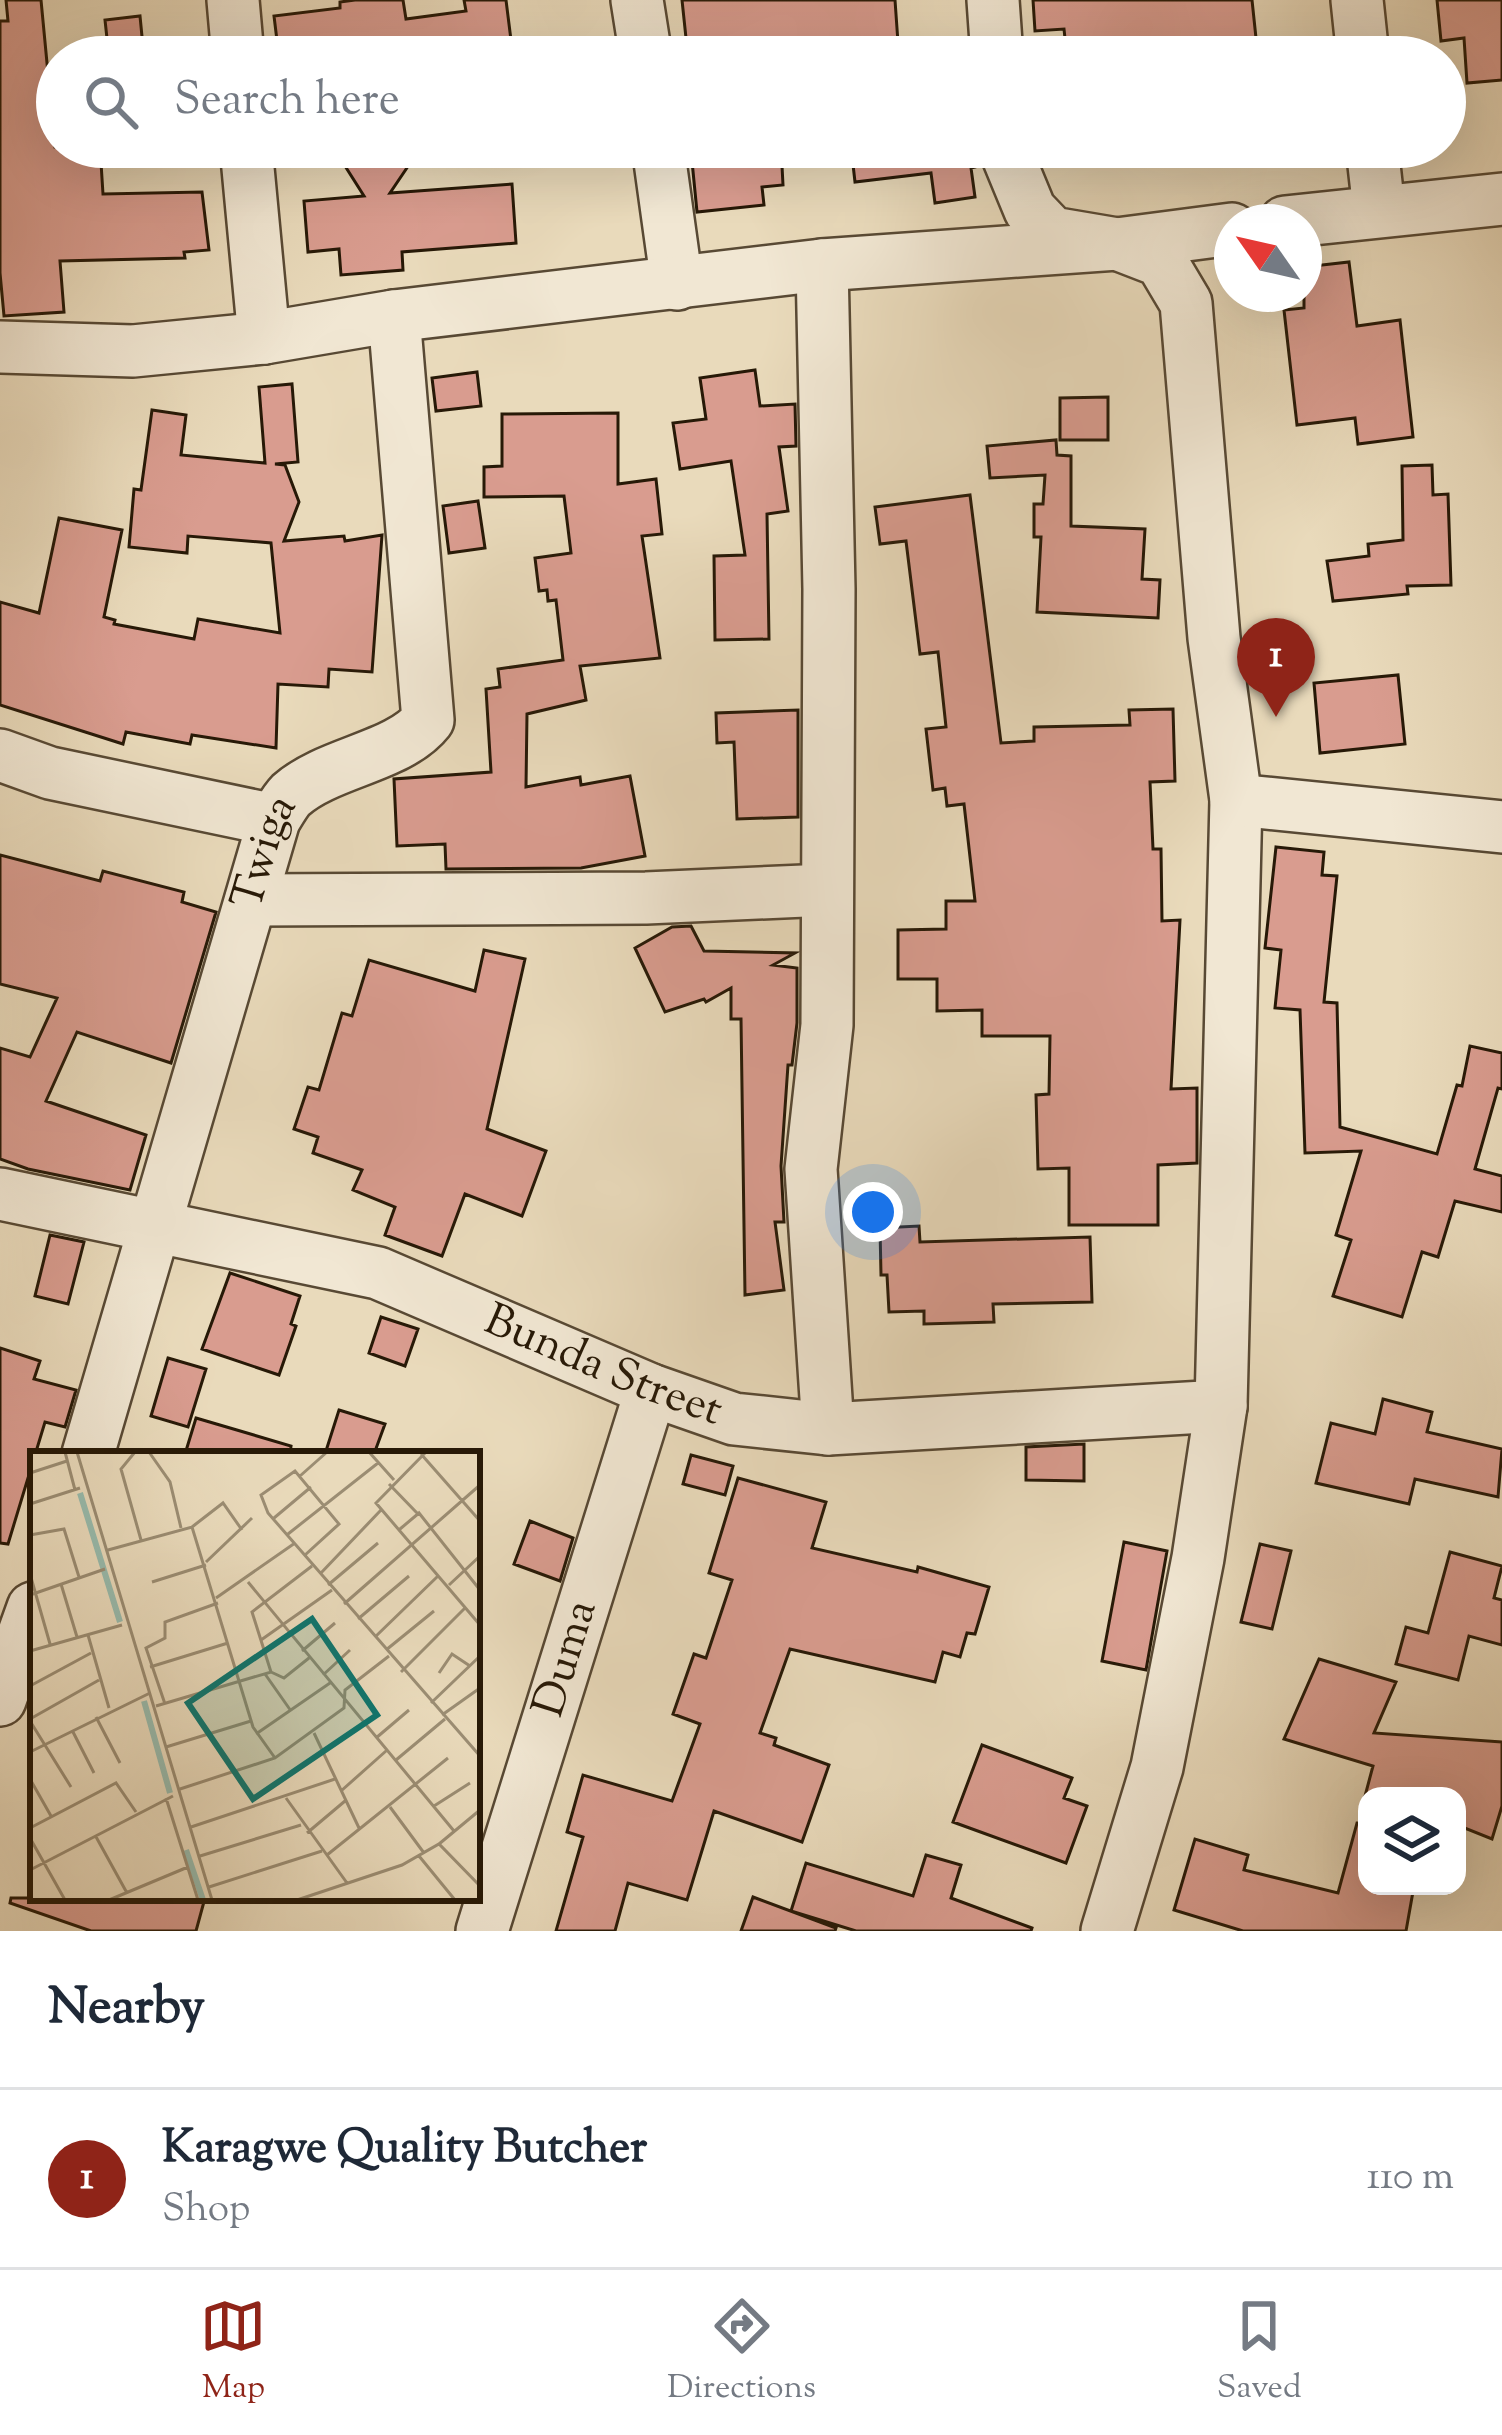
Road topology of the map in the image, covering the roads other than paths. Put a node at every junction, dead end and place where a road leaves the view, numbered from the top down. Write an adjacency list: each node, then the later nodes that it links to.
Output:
1 (233, 0): 5 (street)
2 (638, 0): 6 (street)
3 (993, 0): 7 (street)
4 (1357, 0): 8 (street)
5 (236, 36)
6 (643, 36)
7 (996, 36)
8 (1361, 36)
9 (249, 168): 21 (street)
10 (661, 168): 19 (street)
11 (1013, 168): 17 (street)
12 (1374, 168): 14 (street)
13 (1502, 199): 14 (street)
14 (1379, 210): 15 (street)
15 (1322, 217)
16 (1214, 231): 17 (street)
17 (1118, 244): 18 (street); 24 (street)
18 (822, 265): 19 (street); 27 (street)
19 (677, 284): 20 (street)
20 (394, 316): 21 (street); 25 (street, Twiga)
21 (264, 338): 22 (street)
22 (0, 347)
23 (0, 754): 25 (street)
24 (1236, 800): 26 (street); 32 (street)
25 (274, 820): 28 (street, Twiga)
26 (1502, 827)
27 (827, 890): 28 (street); 33 (street)
28 (251, 900): 30 (street, Twiga)
29 (0, 1194): 30 (street, Bunda Street)
30 (156, 1225): 31 (street, Bunda Street); 34 (street, Twiga)
31 (651, 1390): 33 (street, Bunda Street); 37 (street, Duma)
32 (1221, 1406): 33 (street, Bunda Street); 38 (street)
33 (829, 1429)
34 (89, 1451)
35 (30, 1616): 36 (street)
36 (0, 1700)
37 (482, 1931)
38 (1107, 1931)

